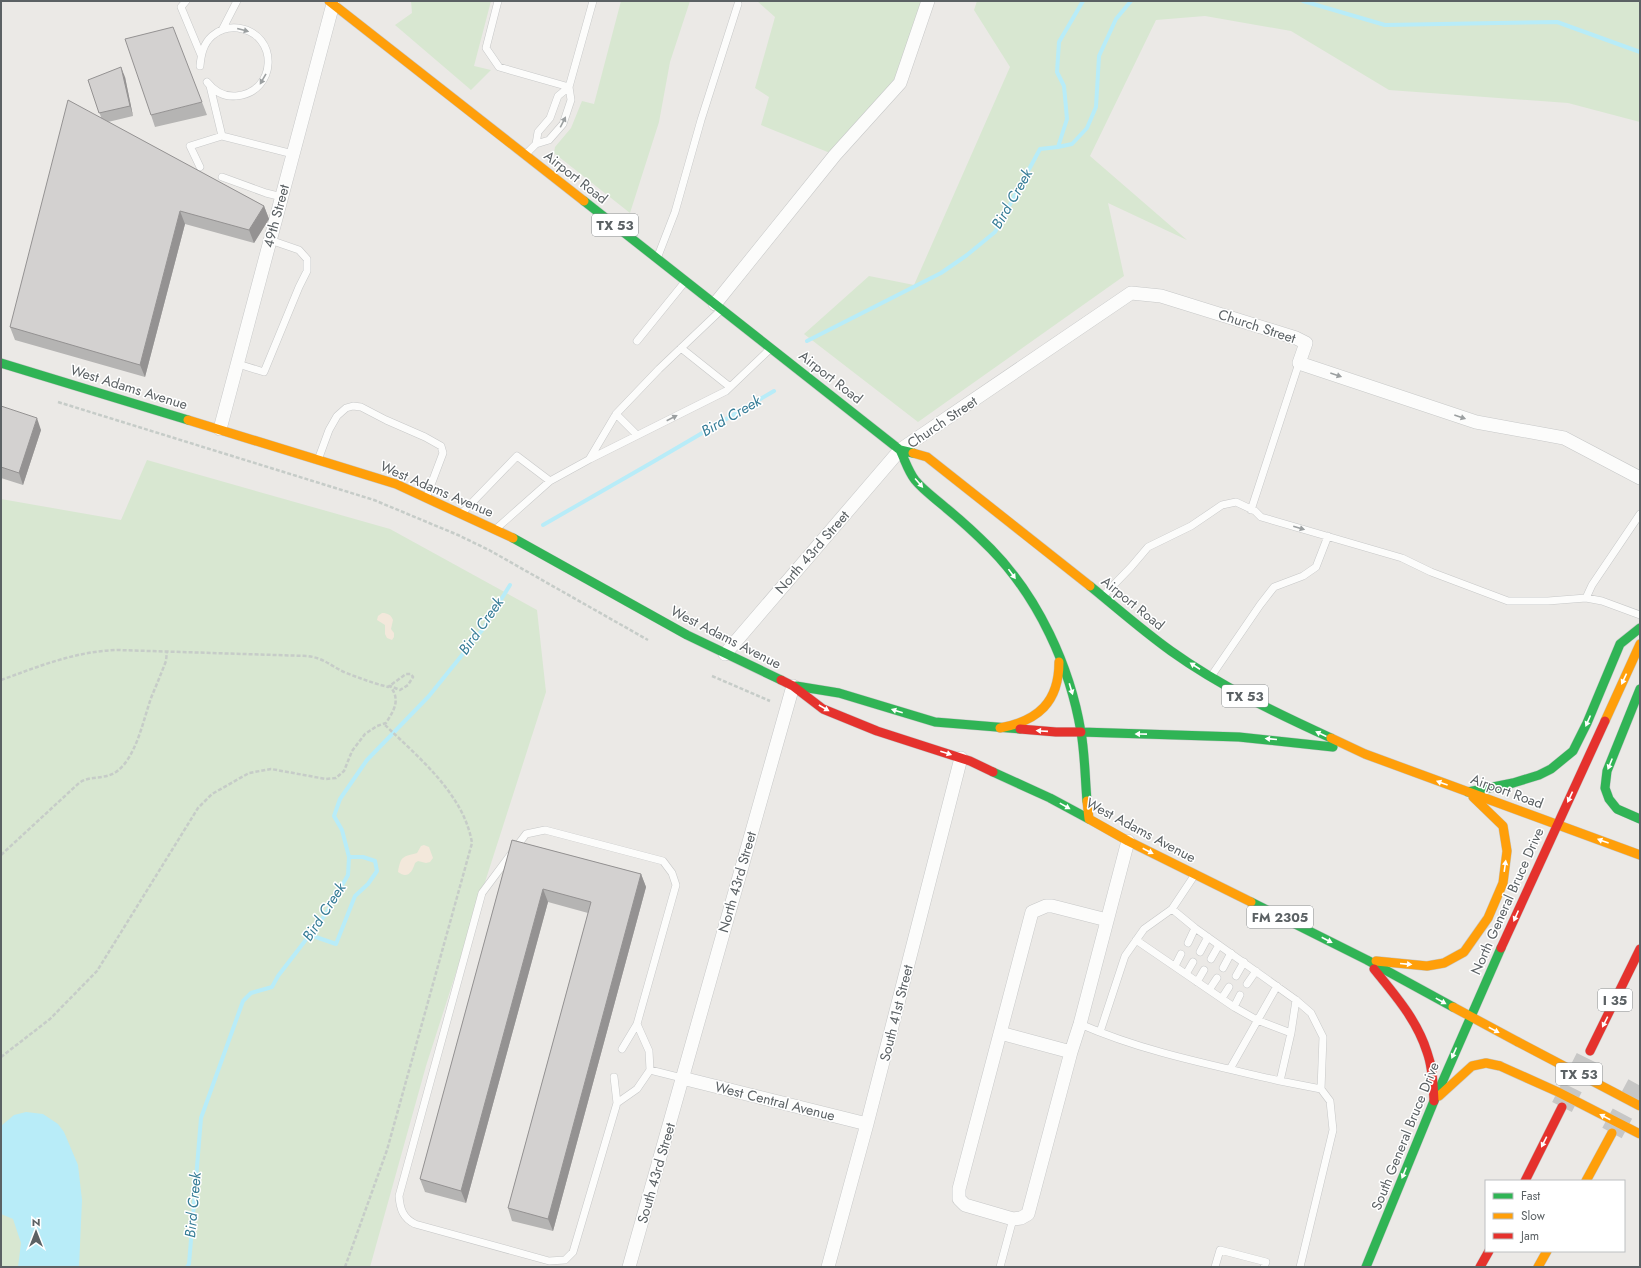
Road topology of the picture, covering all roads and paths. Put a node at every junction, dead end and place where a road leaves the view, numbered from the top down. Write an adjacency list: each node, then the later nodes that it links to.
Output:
1 (237, 1): 8 (lane)
2 (498, 1): 11 (lane)
3 (593, 1): 11 (lane)
4 (928, 1): 22 (street)
5 (184, 2): 9 (lane)
6 (331, 2): 14 (street, 49th Street); 15 (main road, Airport Road / TX 53)
7 (738, 4): 20 (lane)
8 (222, 30): 9 (lane); 12 (lane, one-way to 12)
9 (201, 55): 10 (lane)
10 (200, 66)
11 (569, 87): 13 (lane); 13 (lane, one-way to 11)
12 (222, 136): 14 (lane); 16 (lane)
13 (536, 144): 15 (lane)
14 (293, 154): 18 (street, 49th Street)
15 (526, 155): 20 (main road, Airport Road / TX 53)
16 (200, 166)
17 (222, 177): 18 (lane)
18 (282, 197): 19 (street, 49th Street)
19 (270, 240): 28 (street, 49th Street); 28 (lane)
20 (657, 258): 21 (main road, Airport Road / TX 53)
21 (686, 281): 22 (main road, Airport Road / TX 53); 23 (lane)
22 (718, 307): 24 (lane); 25 (main road, Airport Road / TX 53)
23 (636, 341)
24 (681, 348): 29 (lane); 31 (lane)
25 (771, 348): 29 (lane); 34 (main road, Airport Road / TX 53)
26 (1, 362): 32 (main road, West Adams Avenue / FM 2305)
27 (1299, 363): 34 (street, Church Street); 37 (street, Church Street, one-way to 37); 40 (lane)
28 (238, 364): 32 (street, 49th Street)
29 (730, 387): 33 (lane, one-way to 29)
30 (58, 402): 49 (path)
31 (616, 414): 33 (lane); 35 (lane)
32 (220, 429): 36 (main road, West Adams Avenue / FM 2305)
33 (637, 435): 35 (lane)
34 (900, 450): 45 (main road, Airport Road / TX 53); 52 (street, North 43rd Street); 53 (main road, Airport Road / TX 53, one-way to 53)
35 (590, 459): 38 (lane)
36 (318, 460): 39 (main road, West Adams Avenue / FM 2305); 39 (lane)
37 (1640, 478)
38 (550, 481): 41 (lane); 43 (lane)
39 (426, 498): 41 (main road, West Adams Avenue / FM 2305)
40 (1252, 510): 44 (lane, one-way to 44); 45 (lane)
41 (462, 514): 43 (main road, West Adams Avenue / FM 2305)
42 (1640, 514): 46 (lane)
43 (495, 529): 52 (main road, West Adams Avenue / FM 2305)
44 (1328, 536): 46 (lane); 55 (lane)
45 (1103, 597): 55 (main road, Airport Road / TX 53, one-way to 45)
46 (1586, 598): 47 (lane)
47 (1640, 614)
48 (1640, 628): 65 (main road, one-way to 65)
49 (648, 640)
50 (1640, 644): 68 (main road, North General Bruce Drive, one-way to 68)
51 (167, 652): 56 (path); 60 (path); 70 (path)
52 (725, 654): 57 (main road, West Adams Avenue / FM 2305)
53 (1059, 657): 61 (main road); 62 (main road, Airport Road / TX 53, one-way to 62)
54 (712, 676): 59 (path)
55 (1211, 677): 63 (main road, Airport Road / TX 53, one-way to 55)
56 (1, 680)
57 (793, 686): 61 (main road, West Adams Avenue / FM 2305, one-way to 57); 64 (main road, West Adams Avenue / FM 2305, one-way to 64); 118 (street, North 43rd Street)
58 (1640, 689): 67 (main road, one-way to 67)
59 (770, 701)
60 (385, 725): 114 (path); 133 (path)
61 (1000, 728): 62 (main road, West Adams Avenue / FM 2305, one-way to 61)
62 (1081, 732): 63 (main road, Airport Road / TX 53, one-way to 62); 66 (main road, Airport Road / TX 53)
63 (1364, 754): 65 (main road, Airport Road / TX 53, one-way to 63)
64 (961, 758): 66 (main road, West Adams Avenue / FM 2305, one-way to 66); 125 (street, South 41st Street)
65 (1468, 792): 68 (main road, Airport Road / TX 53); 85 (main road, one-way to 65)
66 (1089, 819): 69 (main road, West Adams Avenue / FM 2305)
67 (1640, 819)
68 (1557, 824): 71 (main road, Airport Road / TX 53, one-way to 68); 104 (main road, North General Bruce Drive, one-way to 104)
69 (1128, 841): 72 (main road, West Adams Avenue / FM 2305, one-way to 72); 74 (street)
70 (1, 855)
71 (1640, 855)
72 (1195, 874): 73 (lane); 85 (main road, West Adams Avenue / FM 2305, one-way to 85)
73 (1172, 909): 75 (lane); 77 (lane)
74 (1107, 920): 107 (street); 109 (street)
75 (1195, 928): 76 (lane); 78 (lane)
76 (1208, 936): 79 (lane); 81 (lane)
77 (1136, 940): 88 (lane); 108 (lane)
78 (1188, 943)
79 (1219, 945): 82 (lane); 84 (lane)
80 (1640, 949): 112 (main road, I 35, one-way to 112)
81 (1200, 952)
82 (1232, 953): 87 (lane); 89 (lane)
83 (1181, 954): 88 (lane)
84 (1211, 959)
85 (1367, 960): 104 (main road, West Adams Avenue / FM 2305, one-way to 104); 121 (main road)
86 (1193, 962): 92 (lane)
87 (1244, 962): 91 (lane); 93 (lane)
88 (1175, 966): 92 (lane)
89 (1223, 968)
90 (1204, 970): 95 (lane)
91 (1256, 970): 96 (lane); 97 (lane)
92 (1186, 974): 95 (lane)
93 (1236, 976)
94 (1217, 978): 99 (lane)
95 (1197, 982): 99 (lane)
96 (1247, 984)
97 (1277, 986): 102 (lane); 105 (lane)
98 (1230, 987): 101 (lane)
99 (1209, 990): 101 (lane)
100 (1240, 995): 103 (lane)
101 (1222, 998): 103 (lane)
102 (1296, 1000): 110 (lane); 120 (lane)
103 (1234, 1007): 105 (lane)
104 (1470, 1017): 121 (main road, South General Bruce Drive, one-way to 121); 123 (main road, TX 53, one-way to 123, bridge)
105 (1257, 1020): 110 (lane); 115 (lane)
106 (637, 1024): 111 (lane); 116 (lane); 122 (lane)
107 (1080, 1024): 108 (lane); 113 (street)
108 (1100, 1032): 115 (lane)
109 (1000, 1033): 113 (street); 130 (street)
110 (1291, 1033): 119 (lane)
111 (622, 1049)
112 (1590, 1051)
113 (1071, 1052): 130 (street)
114 (1, 1057)
115 (1230, 1069): 119 (lane)
116 (650, 1070): 118 (lane); 122 (lane)
117 (614, 1077): 122 (lane)
118 (682, 1078): 125 (street, West Central Avenue); 134 (street, South 43rd Street)
119 (1280, 1081): 120 (lane)
120 (1321, 1089): 139 (lane)
121 (1434, 1101): 127 (main road, one-way to 121, bridge); 140 (main road, South General Bruce Drive, one-way to 140)
122 (617, 1103)
123 (1640, 1106)
124 (1562, 1107): 128 (main road, one-way to 128)
125 (867, 1124): 135 (street, South 41st Street)
126 (1612, 1133): 129 (main road)
127 (1640, 1134)
128 (1526, 1180)
129 (1587, 1180)
130 (1013, 1219): 136 (lane)
131 (1488, 1252): 141 (main road)
132 (1546, 1252): 142 (main road)
133 (345, 1267)
134 (629, 1267)
135 (828, 1267)
136 (1000, 1267)
137 (1216, 1267): 138 (lane)
138 (1264, 1267)
139 (1300, 1267)
140 (1366, 1267)
141 (1480, 1267)
142 (1538, 1267)

